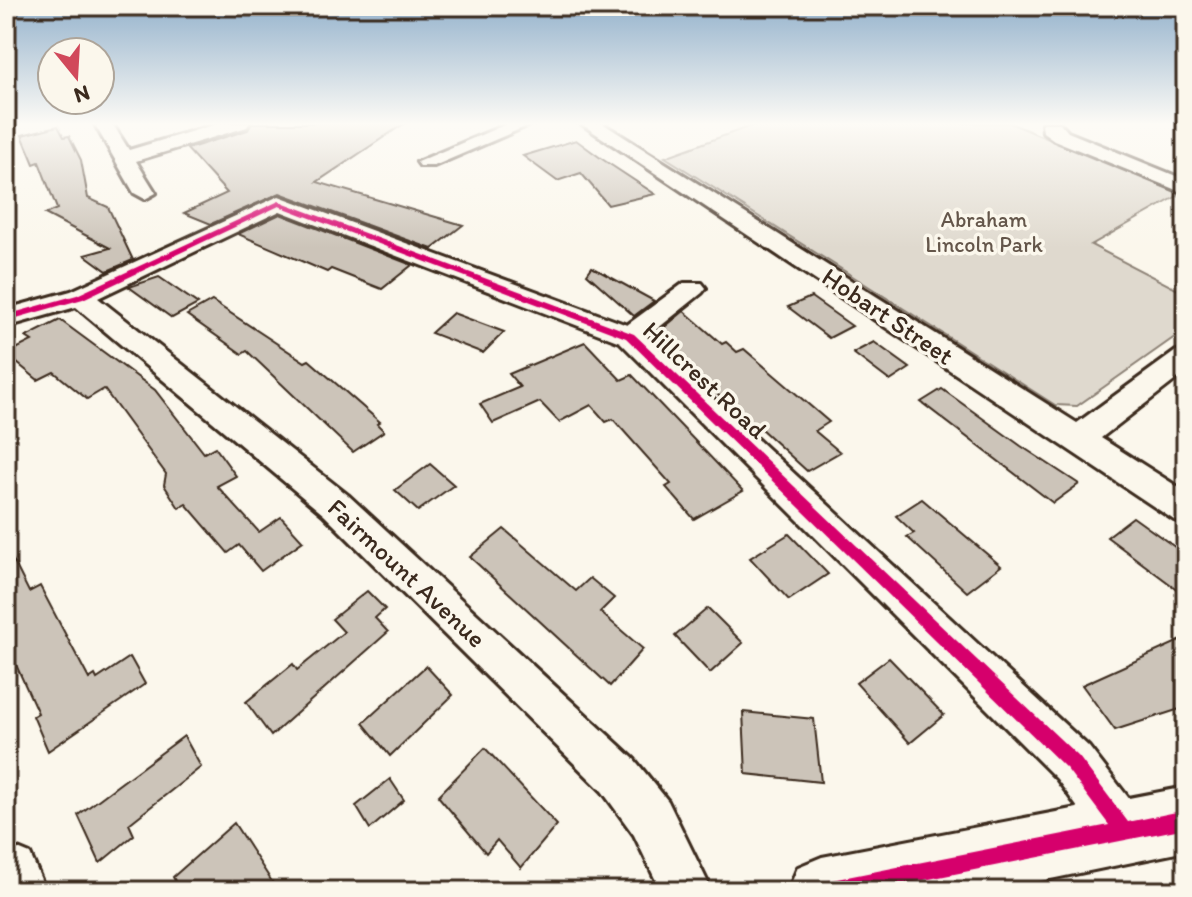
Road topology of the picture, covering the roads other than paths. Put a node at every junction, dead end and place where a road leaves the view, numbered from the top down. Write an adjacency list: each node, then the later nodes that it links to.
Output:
1 (127, 165): 5 (street)
2 (655, 165): 11 (street, Hobart Street)
3 (1129, 165): 4 (street)
4 (1186, 188)
5 (145, 193)
6 (693, 288): 9 (street)
7 (80, 297): 8 (street, Hillcrest Road); 9 (street, Hillcrest Road); 17 (street, Fairmount Avenue)
8 (6, 318)
9 (630, 336): 14 (street, Hillcrest Road)
10 (1186, 358): 11 (street)
11 (1076, 440): 12 (street, Hobart Street)
12 (1186, 510)
13 (1186, 819): 14 (main road)
14 (1124, 831): 18 (main road)
15 (6, 878): 16 (main road)
16 (12, 891)
17 (687, 891)
18 (822, 891)

